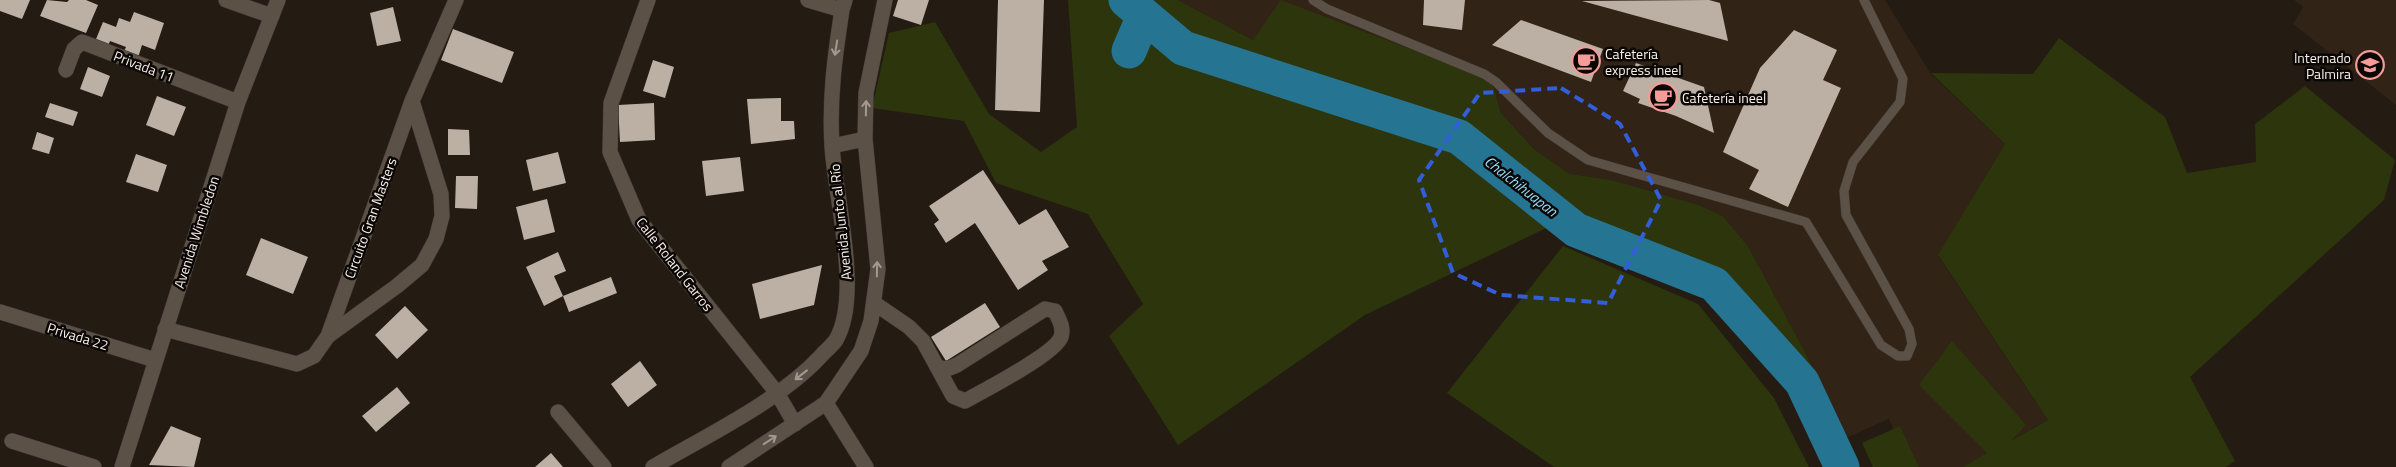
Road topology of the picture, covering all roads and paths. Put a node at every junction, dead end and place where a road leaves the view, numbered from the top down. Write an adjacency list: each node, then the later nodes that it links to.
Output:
1 (226, 0): 10 (street)
2 (278, 0): 10 (street, Avenida Wimbledon)
3 (456, 0): 12 (street, Circuito Gran Masters)
4 (648, 0): 22 (street, Calle Roland Garros)
5 (808, 0): 9 (street)
6 (885, 0): 14 (street, one-way to 6)
7 (1313, 0): 8 (lane)
8 (1864, 0)
9 (844, 5): 15 (street, Avenida Junto al Río, one-way to 15)
10 (272, 16): 13 (street, Avenida Wimbledon)
11 (66, 70): 13 (street, Privada 11)
12 (412, 101): 19 (street, Circuito Gran Masters); 19 (street, Circuito Gran Masters)
13 (238, 102): 18 (street, Avenida Wimbledon)
14 (865, 139): 15 (street); 16 (street, one-way to 14)
15 (832, 146): 22 (street, Avenida Junto al Río, one-way to 22)
16 (874, 303): 21 (street); 23 (street)
17 (0, 312): 20 (street, Privada 22)
18 (165, 329): 19 (street, Circuito Gran Masters); 20 (street, Avenida Wimbledon)
19 (328, 336)
20 (155, 360): 28 (street, Avenida Wimbledon)
21 (937, 367): 21 (street)
22 (776, 394): 25 (street, Calle Roland Garros); 30 (street, Avenida Junto al Río)
23 (826, 403): 25 (street); 32 (street)
24 (558, 412): 29 (street)
25 (795, 424): 31 (street, one-way to 25)
26 (12, 441): 27 (street)
27 (94, 467)
28 (122, 467)
29 (604, 467)
30 (654, 467)
31 (729, 467)
32 (866, 467)

